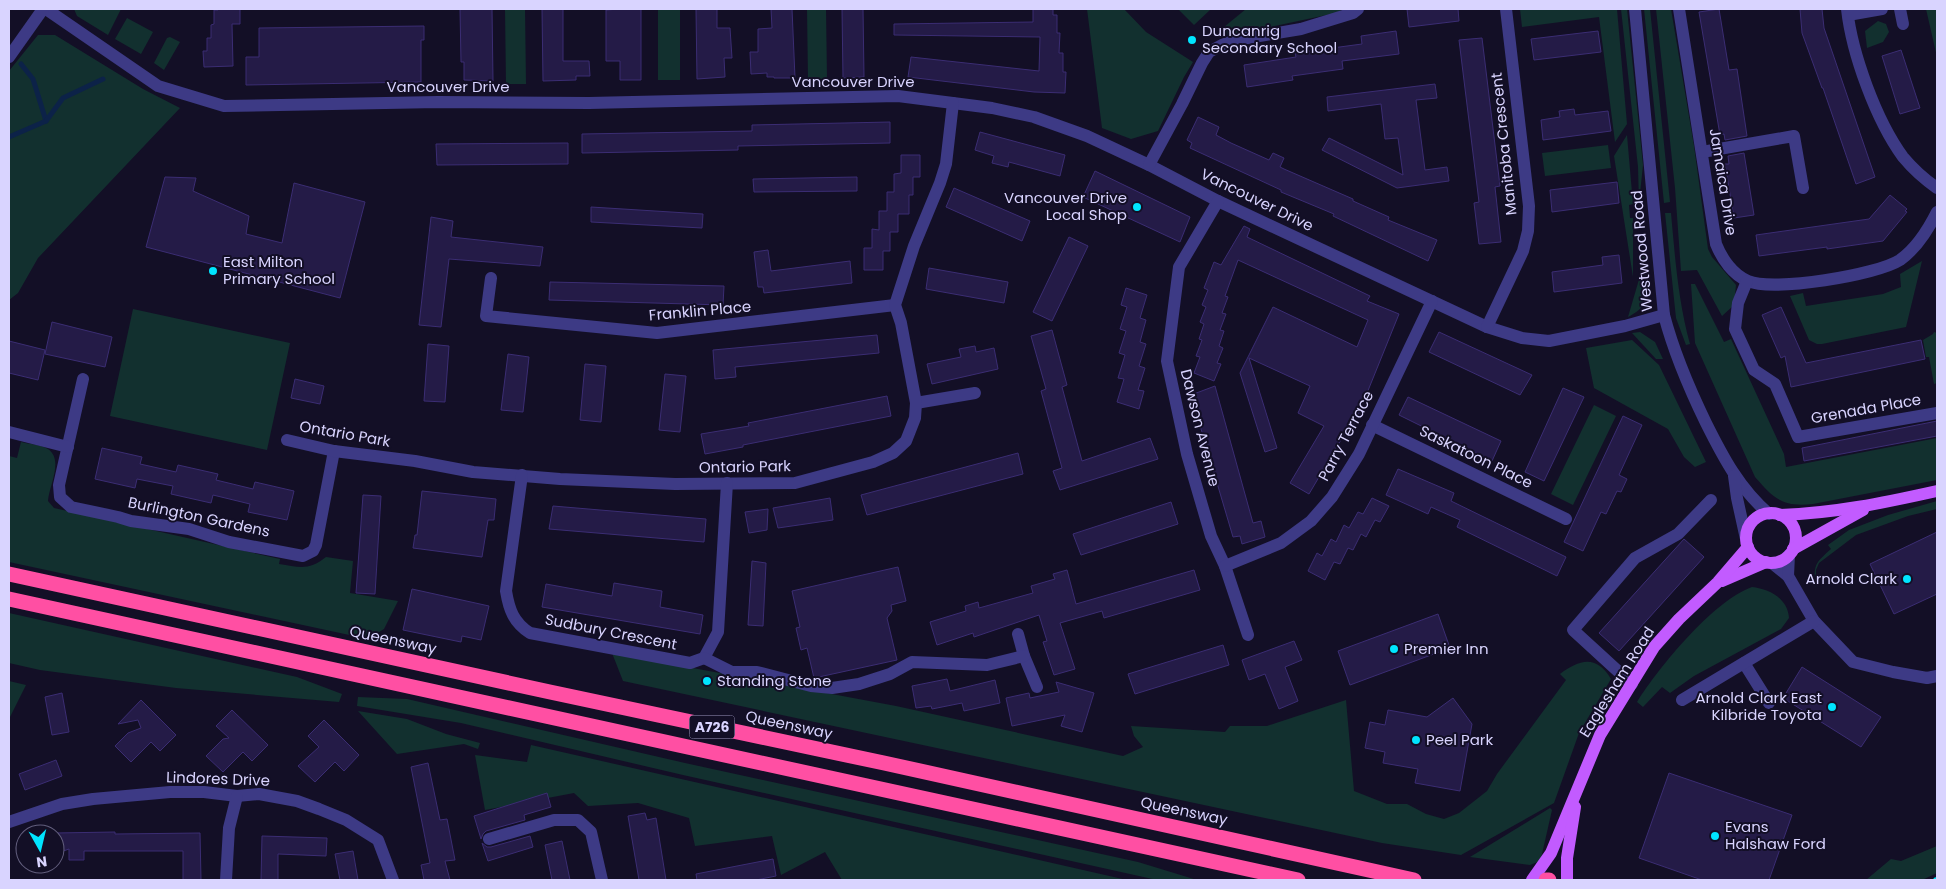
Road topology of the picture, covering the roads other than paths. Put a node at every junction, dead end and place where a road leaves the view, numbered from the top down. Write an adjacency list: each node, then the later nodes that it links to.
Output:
1 (45, 9): 10 (street); 11 (street, Vancouver Drive)
2 (1358, 9): 13 (street)
3 (1506, 9): 23 (street, Manitoba Crescent)
4 (1635, 9): 22 (street, Westwood Road)
5 (1679, 9): 12 (street, Jamaica Drive)
6 (1882, 9): 8 (street)
7 (1900, 9): 9 (street)
8 (1848, 12): 15 (street)
9 (1903, 24)
10 (9, 57)
11 (953, 103): 13 (street, Vancouver Drive); 21 (street)
12 (1702, 152): 14 (street); 19 (street, Jamaica Drive)
13 (1149, 165): 16 (street, Vancouver Drive)
14 (1802, 188)
15 (1937, 188)
16 (1218, 202): 20 (street, Vancouver Drive); 44 (street, Dawson Avenue)
17 (1937, 212): 19 (street)
18 (491, 278): 21 (street, Franklin Place)
19 (1747, 281): 27 (street, Grenada Place)
20 (1432, 301): 23 (street, Vancouver Drive); 28 (street, Parry Terrace)
21 (895, 305): 26 (street, Ontario Park)
22 (1664, 315): 23 (street, Vancouver Drive); 34 (street, Westwood Road)
23 (1487, 327)
24 (83, 380): 31 (street, Burlington Gardens)
25 (975, 393): 26 (street)
26 (916, 403): 35 (street, Ontario Park)
27 (1937, 413)
28 (1372, 425): 40 (street, Saskatoon Place); 44 (street, Parry Terrace)
29 (9, 432): 31 (street)
30 (287, 440): 32 (street, Ontario Park)
31 (68, 447): 32 (street, Burlington Gardens)
32 (334, 451): 33 (street, Ontario Park)
33 (522, 475): 35 (street, Ontario Park); 53 (street, Sudbury Crescent)
34 (1734, 476): 39 (street, Westwood Road); 41 (street, Westwood Road)
35 (727, 483): 53 (street)
36 (1937, 491): 38 (main road)
37 (1711, 500): 56 (street)
38 (1870, 507): 39 (main road); 42 (main road)
39 (1774, 514): 41 (main road); 42 (main road)
40 (1566, 519)
41 (1747, 543): 43 (main road); 47 (main road, Eaglesham Road)
42 (1791, 552): 43 (main road); 46 (street)
43 (1769, 562): 46 (street); 47 (main road, Eaglesham Road)
44 (1225, 566): 51 (street, Dawson Avenue)
45 (9, 574): 68 (highway, Queensway / A726)
46 (1788, 576): 49 (street)
47 (1718, 582): 56 (main road, Eaglesham Road)
48 (9, 599): 67 (highway, A726)
49 (1814, 621): 54 (street); 55 (street)
50 (1018, 634): 52 (street)
51 (1248, 635)
52 (1024, 656): 53 (street); 57 (street)
53 (704, 658)
54 (1744, 663): 58 (street); 59 (street)
55 (1937, 676)
56 (1632, 684): 60 (main road, Eaglesham Road)
57 (1036, 687)
58 (1682, 700)
59 (1769, 704)
60 (1578, 787): 69 (main road, Eaglesham Road); 70 (main road, Eaglesham Road)
61 (237, 796): 62 (street, Lindores Drive); 64 (street); 65 (street, Lindores Drive)
62 (9, 822)
63 (489, 839): 66 (street)
64 (226, 880)
65 (393, 880)
66 (602, 880)
67 (1298, 880)
68 (1414, 880)
69 (1532, 880)
70 (1568, 880)

